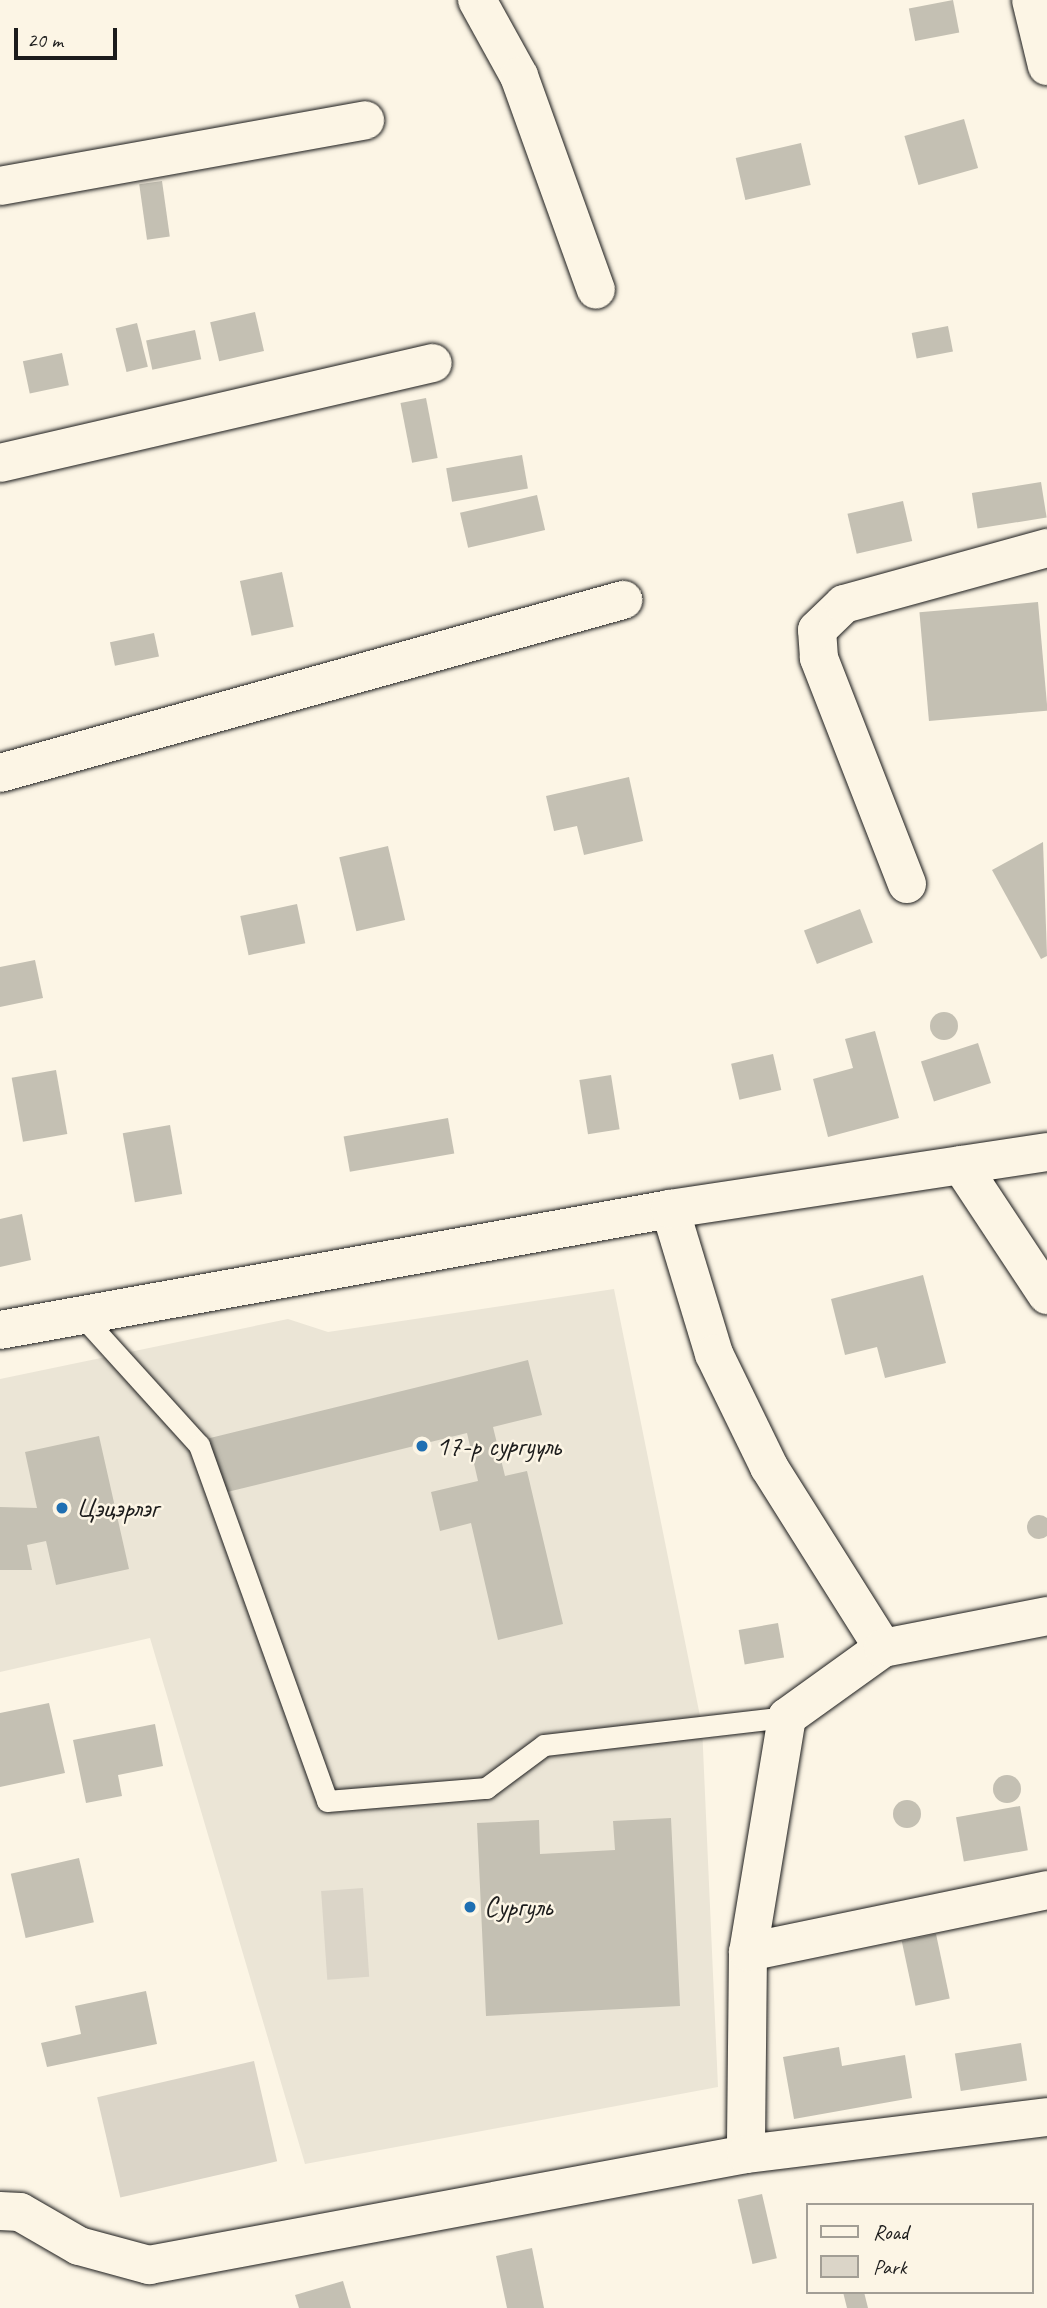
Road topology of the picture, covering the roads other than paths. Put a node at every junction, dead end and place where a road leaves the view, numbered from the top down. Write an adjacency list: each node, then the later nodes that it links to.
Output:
1 (477, 0): 6 (street)
2 (1031, 0): 3 (street)
3 (1047, 66)
4 (365, 120): 5 (street)
5 (0, 186)
6 (596, 290)
7 (433, 363): 8 (street)
8 (0, 464)
9 (1047, 548): 12 (street)
10 (623, 600): 11 (street)
11 (0, 773)
12 (907, 884)
13 (1047, 1152): 14 (street)
14 (961, 1165): 15 (street); 16 (street)
15 (670, 1209): 17 (street); 20 (street)
16 (1047, 1295)
17 (82, 1316): 18 (street); 21 (lane)
18 (0, 1330)
19 (1047, 1616): 20 (street)
20 (883, 1648): 21 (street)
21 (787, 1717): 23 (street)
22 (1047, 1890): 23 (street)
23 (748, 1952): 25 (street)
24 (1047, 2117): 25 (street)
25 (746, 2154): 26 (street)
26 (0, 2211)

